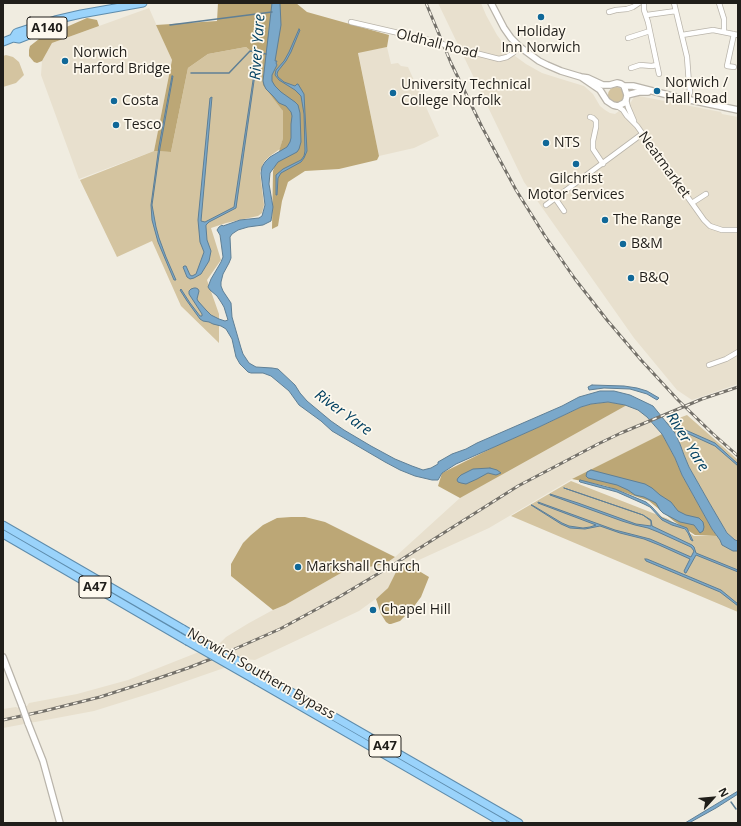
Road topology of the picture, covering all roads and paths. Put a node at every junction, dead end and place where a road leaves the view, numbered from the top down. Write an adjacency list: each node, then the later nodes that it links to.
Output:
1 (144, 3): 18 (highway, A140)
2 (491, 3): 11 (street)
3 (494, 3): 11 (street)
4 (639, 3): 9 (street)
5 (644, 3): 10 (street)
6 (674, 3): 8 (street)
7 (720, 3): 14 (street)
8 (676, 11): 10 (street); 16 (street)
9 (609, 12)
10 (647, 15): 13 (street)
11 (500, 21): 19 (street)
12 (351, 22): 19 (street, Oldhall Road, bridge)
13 (650, 31): 17 (street); 21 (street)
14 (724, 32): 15 (street); 16 (street)
15 (736, 34): 22 (street)
16 (682, 35): 32 (street)
17 (628, 38)
18 (3, 42)
19 (520, 46): 26 (street)
20 (721, 64): 22 (street)
21 (656, 65): 24 (street); 25 (street)
22 (727, 66): 23 (street)
23 (734, 67)
24 (631, 68)
25 (658, 74)
26 (580, 77): 27 (street); 31 (street)
27 (610, 85): 28 (street); 31 (street)
28 (624, 86): 29 (street); 30 (street)
29 (660, 93): 30 (street); 32 (street)
30 (627, 97): 33 (street); 36 (street, Neatmarket)
31 (605, 98): 33 (street)
32 (688, 99): 34 (street)
33 (617, 106): 36 (street, Neatmarket)
34 (738, 110)
35 (590, 117): 38 (street)
36 (637, 126): 37 (street, Neatmarket)
37 (642, 134): 38 (street); 41 (street, Neatmarket)
38 (603, 164): 40 (street)
39 (706, 194): 41 (street, Neatmarket)
40 (555, 198): 42 (street); 43 (street)
41 (692, 203): 44 (street, Neatmarket)
42 (546, 205)
43 (564, 211)
44 (738, 230)
45 (738, 352): 46 (street)
46 (708, 365)
47 (3, 525): 52 (highway, Norwich Southern Bypass / A47, bridge)
48 (3, 534): 51 (highway, Norwich Southern Bypass / A47, bridge)
49 (3, 657): 50 (street, bridge)
50 (60, 823)
51 (503, 823)
52 (519, 823)

